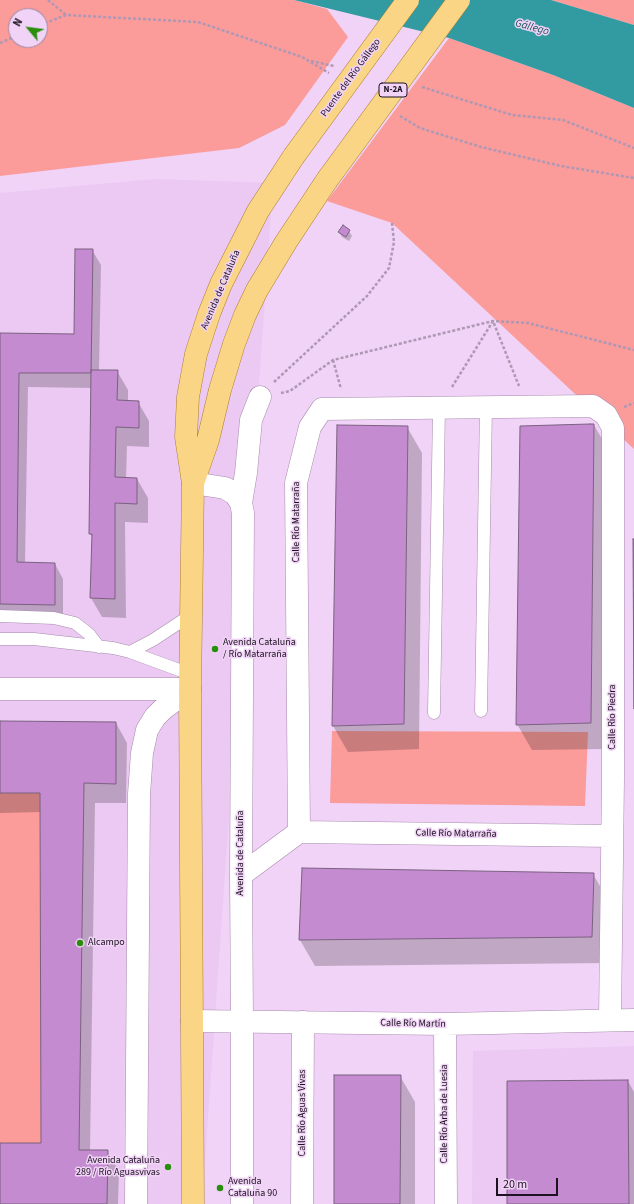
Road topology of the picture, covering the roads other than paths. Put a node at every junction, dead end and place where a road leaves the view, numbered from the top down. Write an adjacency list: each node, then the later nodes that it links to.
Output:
1 (408, 0): 3 (main road, Puente del Río Gállego, bridge)
2 (459, 0): 8 (main road, Avenida de Cataluña / N-2A, bridge)
3 (294, 156): 8 (main road, Avenida de Cataluña)
4 (260, 397): 9 (street, Avenida de Cataluña)
5 (486, 406): 6 (street, Calle Río Matarraña); 7 (street, Calle Río Matarraña); 17 (lane)
6 (439, 408): 18 (lane); 19 (street, Calle Río Matarraña)
7 (606, 415): 20 (street, Calle Río Piedra)
8 (193, 483): 9 (street); 10 (main road, Avenida de Cataluña)
9 (241, 503): 21 (street, Avenida de Cataluña)
10 (191, 615): 14 (lane); 15 (main road, Avenida de Cataluña)
11 (0, 616): 13 (lane)
12 (0, 639): 13 (lane)
13 (99, 647): 14 (lane)
14 (130, 652): 15 (lane)
15 (190, 681): 16 (street); 22 (main road, Avenida de Cataluña); 28 (street)
16 (0, 689)
17 (480, 711)
18 (434, 713)
19 (299, 832): 20 (street, Calle Río Matarraña); 21 (street)
20 (612, 836): 23 (street, Calle Río Piedra)
21 (240, 875): 25 (street, Avenida de Cataluña)
22 (192, 1020): 25 (street, Calle Río Martín); 29 (main road, Avenida de Cataluña)
23 (610, 1020): 24 (street, Calle Río Martín); 27 (street, Calle Río Martín)
24 (634, 1020)
25 (242, 1021): 26 (street, Calle Río Martín); 30 (street, Avenida de Cataluña)
26 (303, 1022): 27 (street, Calle Río Martín); 31 (street, Calle Río Aguas Vivas)
27 (445, 1024): 32 (street, Calle Río Arba de Luesia)
28 (136, 1204)
29 (193, 1204)
30 (242, 1204)
31 (302, 1204)
32 (446, 1204)

